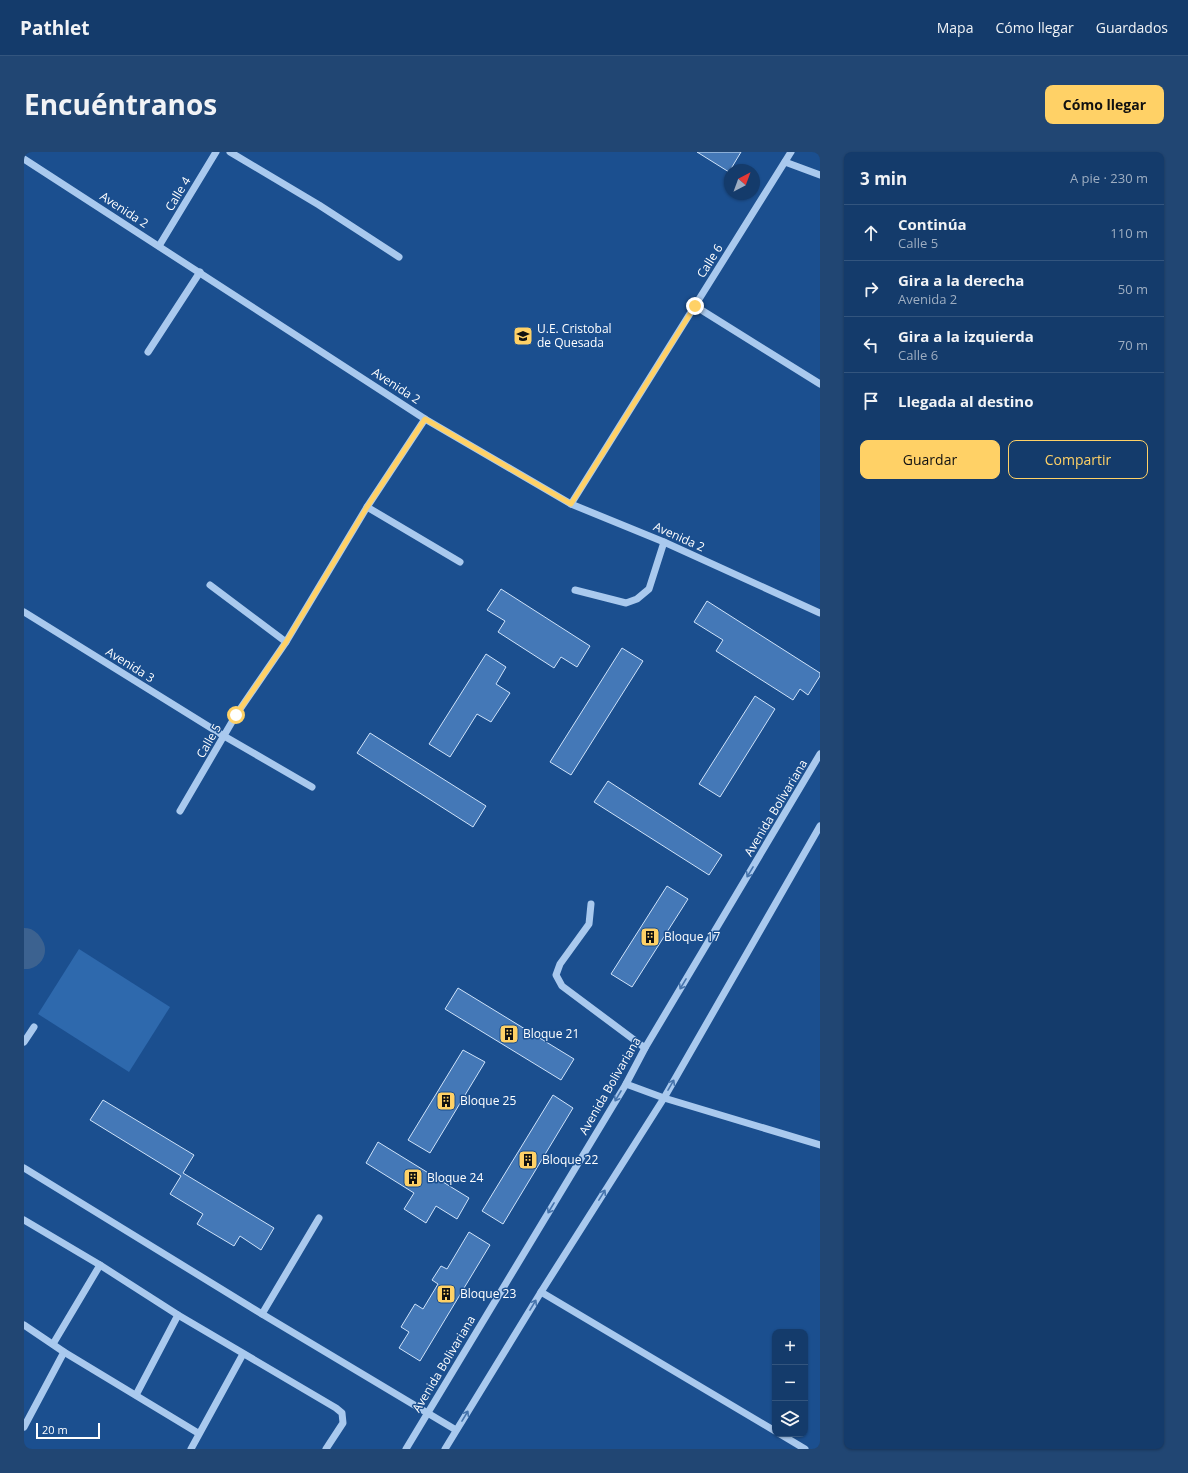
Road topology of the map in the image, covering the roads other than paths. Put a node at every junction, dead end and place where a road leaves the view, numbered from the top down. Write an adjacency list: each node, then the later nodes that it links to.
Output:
1 (216, 152): 7 (street, Calle 4)
2 (230, 152): 8 (street)
3 (791, 152): 5 (street, Calle 6)
4 (24, 160): 7 (street, Avenida 2)
5 (785, 162): 6 (street); 10 (street, Calle 6)
6 (820, 175)
7 (159, 246): 9 (street, Avenida 2)
8 (399, 257)
9 (200, 272): 11 (street); 13 (street, Avenida 2)
10 (695, 306): 12 (street); 14 (street, Calle 6)
11 (148, 352)
12 (820, 384)
13 (425, 419): 14 (street, Avenida 2); 15 (street, Calle 5)
14 (571, 504): 16 (street, Avenida 2)
15 (367, 507): 17 (street); 22 (street, Calle 5)
16 (664, 542): 19 (street); 21 (street, Avenida 2)
17 (460, 562)
18 (210, 585): 22 (street)
19 (575, 590)
20 (24, 612): 23 (street, Avenida 3)
21 (820, 613)
22 (286, 642): 23 (street, Calle 5)
23 (224, 736): 25 (street, Avenida 3); 26 (street, Calle 5)
24 (820, 754): 31 (street, Avenida Bolivariana, one-way to 31)
25 (312, 788)
26 (180, 811)
27 (820, 826): 33 (street, one-way to 27)
28 (591, 904): 31 (street)
29 (34, 1027): 30 (street)
30 (24, 1042)
31 (645, 1048): 32 (street, Avenida Bolivariana)
32 (626, 1084): 33 (street); 47 (street, Avenida Bolivariana, one-way to 47)
33 (664, 1098): 34 (street); 39 (street, one-way to 33)
34 (820, 1145)
35 (24, 1168): 40 (street)
36 (320, 1218): 40 (street)
37 (24, 1220): 38 (street)
38 (100, 1265): 41 (street); 43 (street)
39 (541, 1292): 49 (street); 50 (street, one-way to 39)
40 (262, 1314): 47 (street)
41 (178, 1315): 45 (street); 46 (street)
42 (24, 1325): 43 (street)
43 (52, 1344): 44 (street)
44 (64, 1352): 46 (street); 48 (street)
45 (243, 1354): 51 (street); 54 (street)
46 (136, 1396): 51 (street)
47 (428, 1412): 50 (street); 55 (street, Avenida Bolivariana)
48 (24, 1426)
49 (772, 1429)
50 (456, 1430): 56 (street)
51 (198, 1433): 53 (street)
52 (785, 1437): 57 (street)
53 (190, 1449)
54 (326, 1449)
55 (406, 1449)
56 (445, 1449)
57 (805, 1449)

